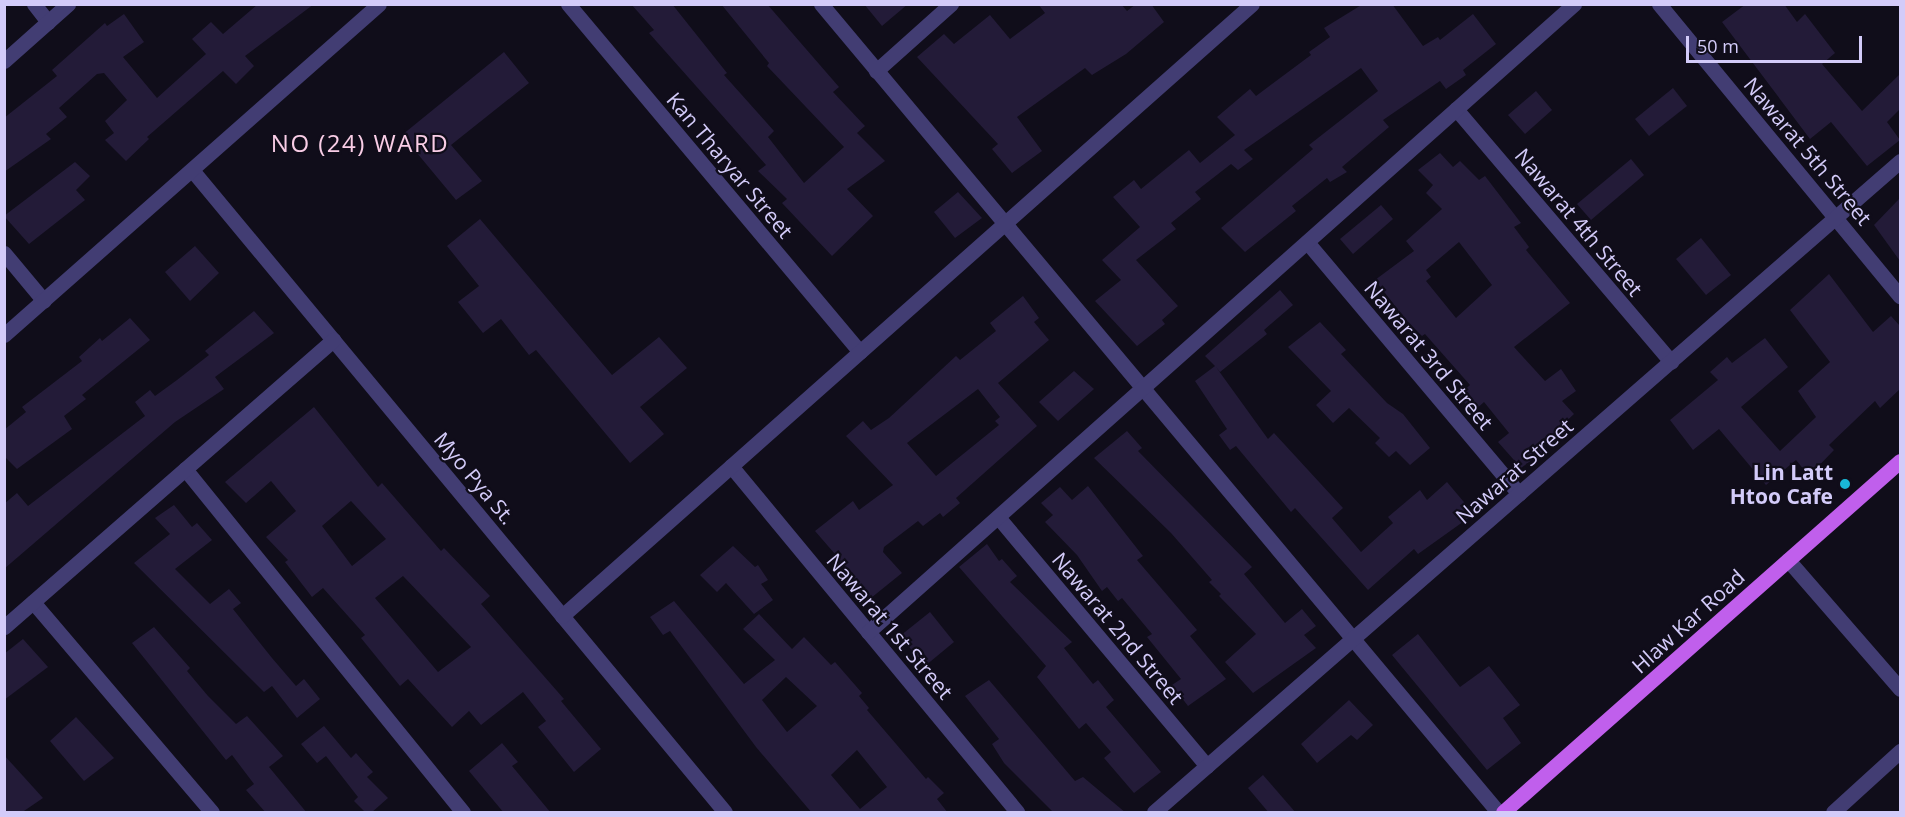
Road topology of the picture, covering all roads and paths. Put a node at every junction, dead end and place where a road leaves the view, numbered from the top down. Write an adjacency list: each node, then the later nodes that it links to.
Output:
1 (34, 4): 10 (street)
2 (68, 4): 10 (street)
3 (379, 4): 15 (street)
4 (568, 4): 24 (street, Kan Tharyar Street)
5 (821, 4): 12 (street)
6 (951, 4): 12 (street)
7 (1252, 4): 17 (street)
8 (1574, 4): 13 (street)
9 (1659, 4): 16 (street, Nawarat 5th Street)
10 (48, 22): 11 (street)
11 (4, 61)
12 (876, 71): 17 (street)
13 (1456, 109): 18 (street); 25 (street, Nawarat 4th Street)
14 (1900, 161): 16 (street, Nawarat Street)
15 (192, 170): 21 (street); 23 (street, Myo Pya St.)
16 (1836, 218): 20 (street, Nawarat 5th Street); 25 (street, Nawarat Street)
17 (1004, 224): 24 (street); 26 (street)
18 (1307, 242): 26 (street); 30 (street, Nawarat 3rd Street)
19 (4, 254): 21 (street)
20 (1900, 296)
21 (44, 301): 22 (street)
22 (4, 335)
23 (333, 340): 29 (street); 34 (street, Myo Pya St.)
24 (860, 352): 28 (street)
25 (1671, 362): 30 (street, Nawarat Street)
26 (1142, 388): 31 (street); 37 (street)
27 (1900, 461): 32 (main road, Hlaw Kar Road)
28 (731, 466): 34 (street); 36 (street, Nawarat 1st Street)
29 (185, 469): 33 (street); 42 (street)
30 (1519, 494): 37 (street, Nawarat Street)
31 (998, 517): 36 (street); 40 (street, Nawarat 2nd Street)
32 (1788, 560): 38 (street); 47 (main road, Hlaw Kar Road)
33 (33, 602): 35 (street); 41 (street)
34 (562, 615): 43 (street, Myo Pya St.)
35 (4, 627)
36 (868, 632): 44 (street, Nawarat 1st Street)
37 (1352, 640): 40 (street, Nawarat Street); 46 (street)
38 (1900, 689)
39 (1900, 751): 48 (street)
40 (1207, 766): 45 (street, Nawarat Street)
41 (212, 813)
42 (463, 813)
43 (725, 813)
44 (1017, 813)
45 (1154, 813)
46 (1498, 813)
47 (1503, 813)
48 (1833, 813)

